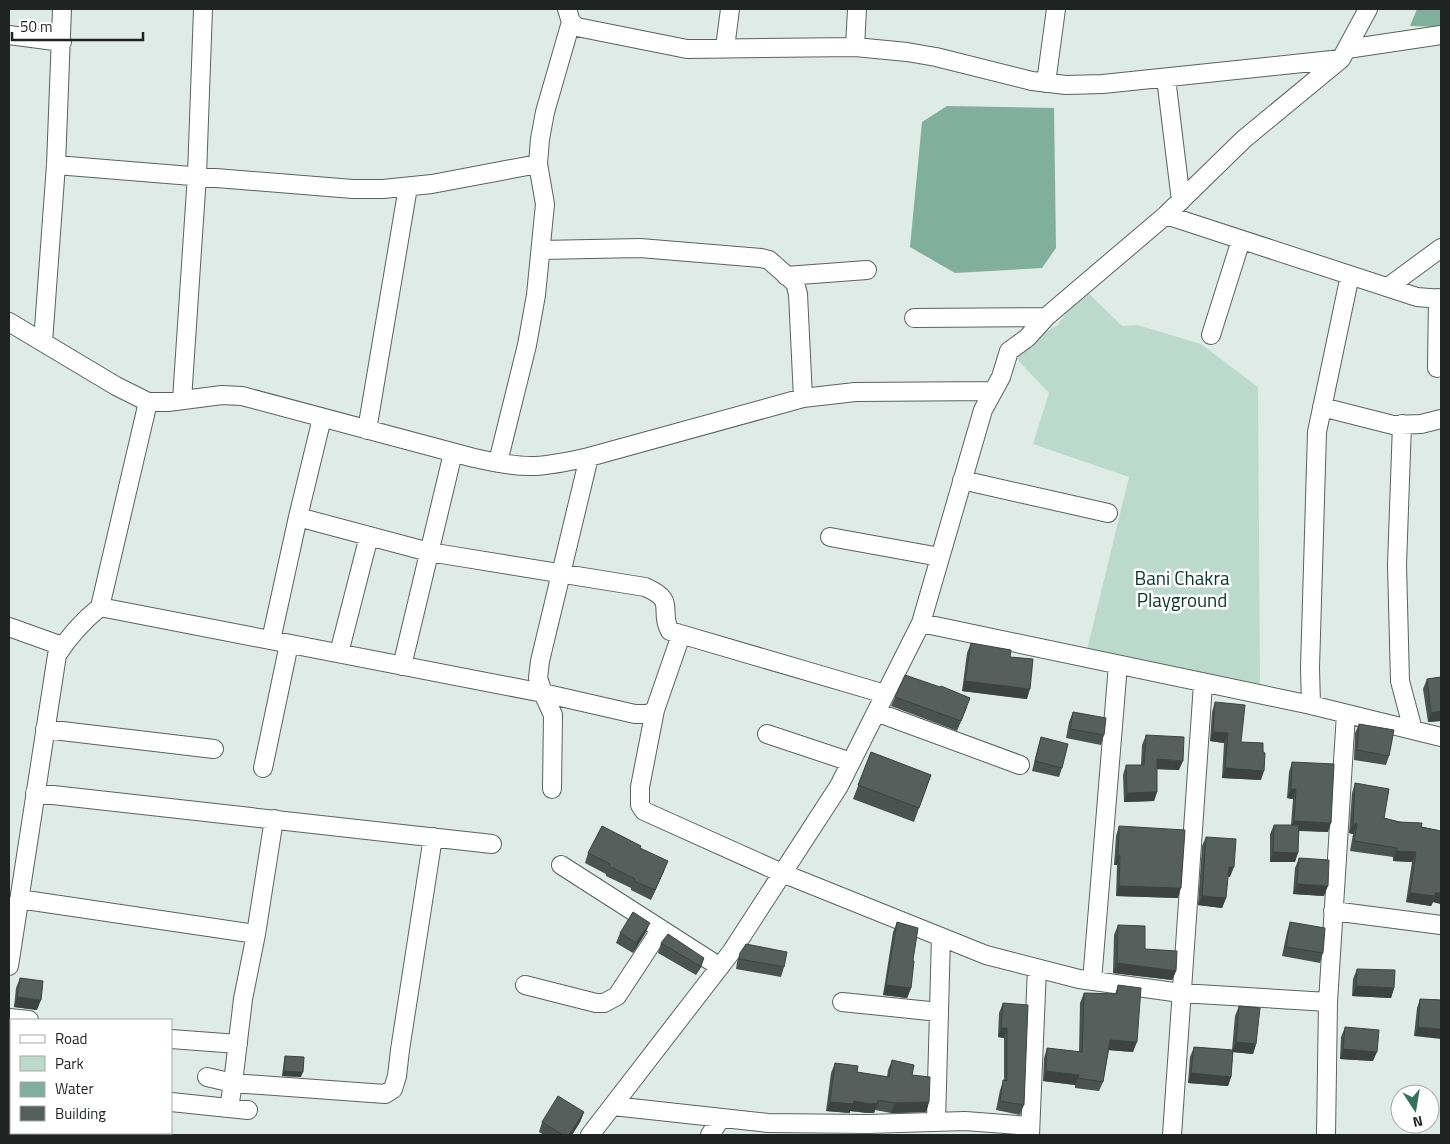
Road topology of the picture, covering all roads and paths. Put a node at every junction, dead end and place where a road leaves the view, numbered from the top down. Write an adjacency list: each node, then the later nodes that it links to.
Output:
1 (62, 9): 10 (street)
2 (202, 9): 18 (street)
3 (730, 9): 12 (street)
4 (857, 9): 11 (street)
5 (1056, 9): 15 (street)
6 (1368, 9): 13 (street)
7 (569, 15): 12 (street); 16 (street)
8 (9, 35): 10 (street)
9 (1441, 35): 13 (street)
10 (62, 42): 17 (street)
11 (855, 47): 12 (street); 15 (street)
12 (725, 48)
13 (1344, 54): 14 (street); 20 (street)
14 (1166, 78): 15 (street); 20 (street)
15 (1046, 83)
16 (538, 164): 19 (street); 24 (street)
17 (56, 165): 18 (street); 34 (street)
18 (197, 175): 19 (street); 38 (street)
19 (408, 187): 44 (street)
20 (1181, 201): 21 (street)
21 (1166, 215): 22 (street); 30 (street)
22 (1241, 240): 26 (street); 33 (street)
23 (1441, 248): 28 (street)
24 (541, 250): 27 (street); 47 (street)
25 (867, 270): 27 (street)
26 (1350, 275): 28 (street); 40 (street)
27 (786, 276): 37 (street)
28 (1388, 287): 29 (street)
29 (1439, 298): 35 (street)
30 (1046, 317): 31 (street); 36 (street)
31 (914, 318)
32 (9, 322): 34 (street)
33 (1211, 335)
34 (43, 342): 39 (street)
35 (1437, 368)
36 (993, 391): 37 (street); 48 (street)
37 (803, 398): 46 (street)
38 (182, 400): 39 (street); 41 (street)
39 (148, 402): 56 (street)
40 (1322, 407): 43 (street); 69 (street)
41 (322, 418): 44 (street); 50 (street)
42 (1441, 419): 43 (street)
43 (1402, 424): 74 (street)
44 (367, 430): 45 (street)
45 (453, 453): 47 (street); 53 (street)
46 (589, 457): 47 (street); 55 (street)
47 (498, 462)
48 (962, 480): 49 (street); 54 (street)
49 (1108, 513)
50 (298, 517): 51 (street); 60 (street)
51 (369, 536): 53 (street); 63 (street)
52 (830, 537): 54 (street)
53 (429, 552): 55 (street); 65 (street)
54 (940, 557): 57 (street)
55 (561, 575): 59 (street); 67 (street)
56 (100, 607): 60 (street); 62 (street)
57 (921, 623): 64 (street); 68 (street)
58 (9, 627): 62 (street)
59 (681, 635): 68 (street); 70 (street)
60 (271, 640): 61 (street)
61 (289, 644): 63 (street); 80 (street)
62 (62, 646): 73 (street)
63 (339, 654): 65 (street)
64 (1118, 665): 66 (street); 97 (street)
65 (402, 666): 67 (street)
66 (1204, 684): 69 (street); 99 (street)
67 (543, 693): 70 (street); 81 (street)
68 (885, 694): 71 (street)
69 (1311, 705): 72 (street)
70 (655, 710): 87 (street)
71 (876, 712): 78 (street); 79 (street)
72 (1346, 714): 74 (street); 89 (street)
73 (45, 729): 77 (street); 82 (street)
74 (1413, 730): 76 (street)
75 (767, 734): 78 (street)
76 (1441, 737)
77 (214, 749)
78 (851, 762): 87 (street)
79 (1020, 765)
80 (262, 768)
81 (552, 789)
82 (35, 792): 83 (street); 88 (street)
83 (274, 819): 84 (street); 92 (street)
84 (434, 837): 85 (street); 106 (street)
85 (492, 844)
86 (561, 865): 91 (street)
87 (782, 873): 93 (street); 95 (street)
88 (19, 899): 92 (street); 94 (street)
89 (1334, 911): 90 (street); 101 (street)
90 (1441, 925)
91 (661, 929): 95 (street); 98 (street)
92 (256, 934): 104 (street)
93 (941, 937): 96 (street); 102 (street)
94 (9, 966)
95 (720, 967): 108 (street)
96 (1037, 968): 97 (street); 114 (street)
97 (1092, 981): 99 (street)
98 (525, 985)
99 (1181, 993): 101 (street); 117 (street)
100 (842, 1002): 102 (street)
101 (1328, 1002): 118 (street)
102 (939, 1012): 112 (street)
103 (172, 1038): 104 (street)
104 (238, 1044): 106 (street)
105 (207, 1077): 106 (street)
106 (234, 1083): 109 (street)
107 (172, 1102): 109 (street)
108 (613, 1106): 111 (street); 115 (street)
109 (228, 1108): 110 (street)
110 (248, 1110)
111 (721, 1118): 112 (street); 116 (street)
112 (936, 1122): 113 (street)
113 (966, 1128): 114 (street)
114 (1030, 1131)
115 (590, 1135)
116 (710, 1135)
117 (1172, 1135)
118 (1326, 1135)

